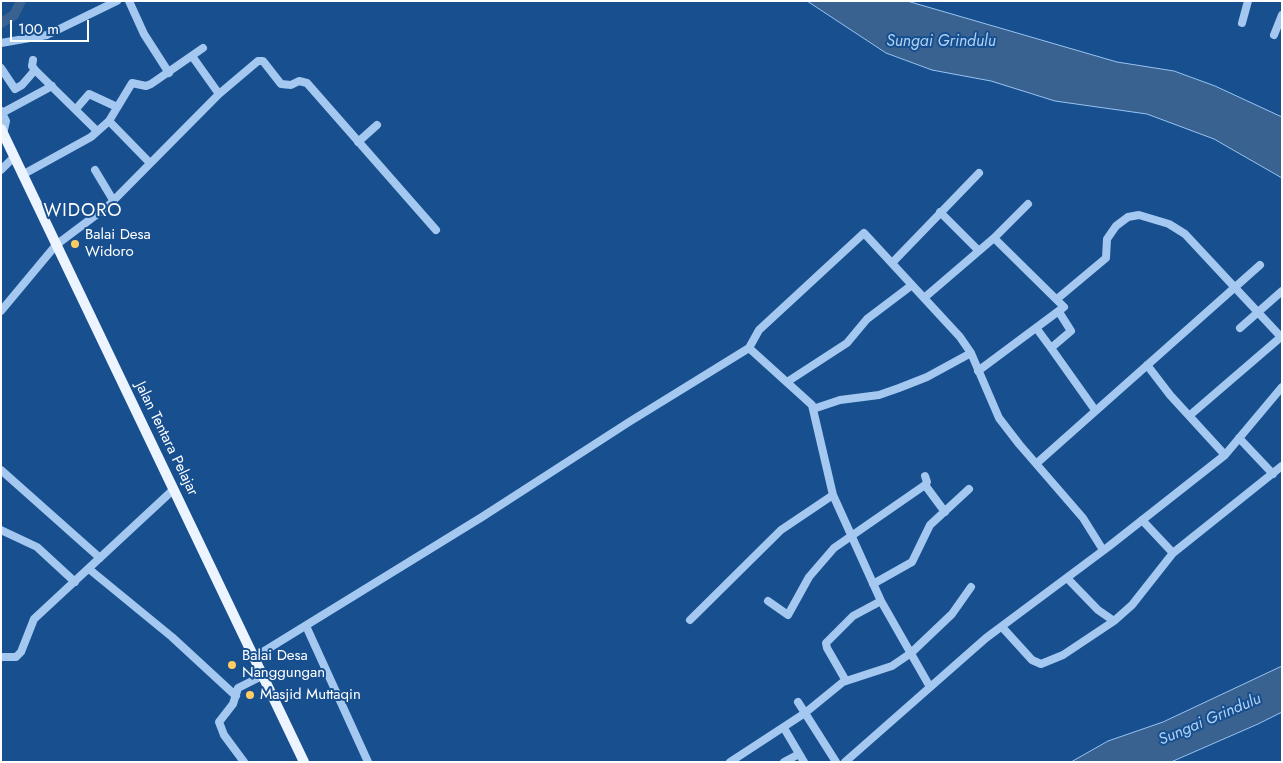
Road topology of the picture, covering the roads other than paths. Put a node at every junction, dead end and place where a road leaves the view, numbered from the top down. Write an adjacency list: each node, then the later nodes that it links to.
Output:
1 (117, 1): 7 (street)
2 (129, 1): 13 (street)
3 (1248, 1): 5 (street)
4 (1282, 15): 6 (street)
5 (1242, 23)
6 (1274, 35)
7 (1, 44)
8 (203, 48): 9 (street)
9 (192, 56): 13 (street); 16 (street)
10 (34, 60): 12 (street)
11 (1, 68): 14 (street)
12 (35, 70): 14 (street); 15 (street)
13 (169, 73): 18 (street)
14 (22, 85): 17 (street)
15 (52, 86): 17 (street); 19 (street)
16 (218, 94): 25 (street); 27 (street)
17 (32, 98): 20 (street)
18 (117, 107): 19 (street); 21 (street)
19 (76, 109): 24 (street)
20 (2, 112): 23 (street)
21 (109, 121): 24 (street); 27 (street)
22 (378, 125): 25 (street)
23 (2, 131): 26 (main road, Jalan Tentara Pelajar)
24 (97, 131): 31 (street)
25 (358, 142): 35 (street)
26 (14, 157): 28 (street); 31 (main road, Jalan Tentara Pelajar)
27 (150, 163): 32 (street)
28 (1, 170)
29 (95, 170): 32 (street)
30 (979, 173): 34 (street)
31 (22, 175): 37 (main road, Jalan Tentara Pelajar)
32 (113, 200): 37 (street)
33 (1028, 204): 36 (street)
34 (940, 212): 38 (street); 39 (street)
35 (436, 230)
36 (994, 238): 38 (street); 45 (street)
37 (56, 245): 46 (street); 70 (main road, Jalan Tentara Pelajar)
38 (979, 251): 44 (street)
39 (892, 263): 41 (street); 52 (street)
40 (1260, 265): 42 (street)
41 (912, 285): 44 (street); 57 (street)
42 (1234, 287): 45 (street); 48 (street); 55 (street)
43 (1282, 291): 48 (street)
44 (924, 298): 54 (street)
45 (1057, 298): 47 (street)
46 (1, 311)
47 (1059, 312): 50 (street); 53 (street)
48 (1258, 312): 49 (street); 51 (street)
49 (1240, 328)
50 (1037, 329): 53 (street); 56 (street)
51 (1281, 337): 61 (street)
52 (749, 348): 57 (street); 89 (street)
53 (1051, 348): 60 (street)
54 (971, 353): 56 (street); 59 (street)
55 (1147, 365): 60 (street); 61 (street)
56 (978, 371): 64 (street)
57 (788, 382): 59 (street)
58 (1282, 387): 62 (street)
59 (813, 409): 72 (street)
60 (1095, 410): 64 (street)
61 (1189, 416): 63 (street)
62 (1239, 438): 63 (street); 67 (street)
63 (1225, 455): 74 (street)
64 (1037, 463): 77 (street)
65 (1282, 466): 67 (street)
66 (1, 470): 79 (street)
67 (1273, 474): 78 (street)
68 (925, 476): 69 (street)
69 (924, 485): 73 (street); 76 (street)
70 (174, 489): 79 (street); 93 (main road, Jalan Tentara Pelajar)
71 (969, 489): 73 (street)
72 (833, 495): 76 (street); 87 (street)
73 (945, 512): 83 (street)
74 (1142, 520): 77 (street); 78 (street)
75 (1, 530): 82 (street)
76 (850, 535): 83 (street); 85 (street)
77 (1103, 550): 81 (street)
78 (1173, 553): 88 (street)
79 (100, 558): 80 (street)
80 (88, 569): 82 (street); 97 (street)
81 (1067, 578): 88 (street); 90 (street)
82 (75, 582): 92 (street)
83 (873, 584): 86 (street)
84 (971, 587): 91 (street)
85 (768, 600)
86 (881, 601): 91 (street); 95 (street)
87 (690, 620)
88 (1114, 621): 90 (street)
89 (306, 626): 93 (street); 104 (street)
90 (1002, 627): 96 (street)
91 (911, 653): 95 (street); 96 (street)
92 (1, 657)
93 (253, 658): 94 (main road, Jalan Tentara Pelajar)
94 (262, 676): 97 (street); 103 (main road, Jalan Tentara Pelajar)
95 (846, 680): 99 (street)
96 (930, 687): 109 (street)
97 (236, 696): 102 (street)
98 (798, 702): 99 (street)
99 (805, 714): 100 (street); 108 (street)
100 (784, 728): 101 (street); 105 (street)
101 (799, 754): 106 (street); 107 (street)
102 (244, 762)
103 (304, 762)
104 (368, 762)
105 (730, 762)
106 (784, 762)
107 (804, 762)
108 (836, 762)
109 (845, 762)

